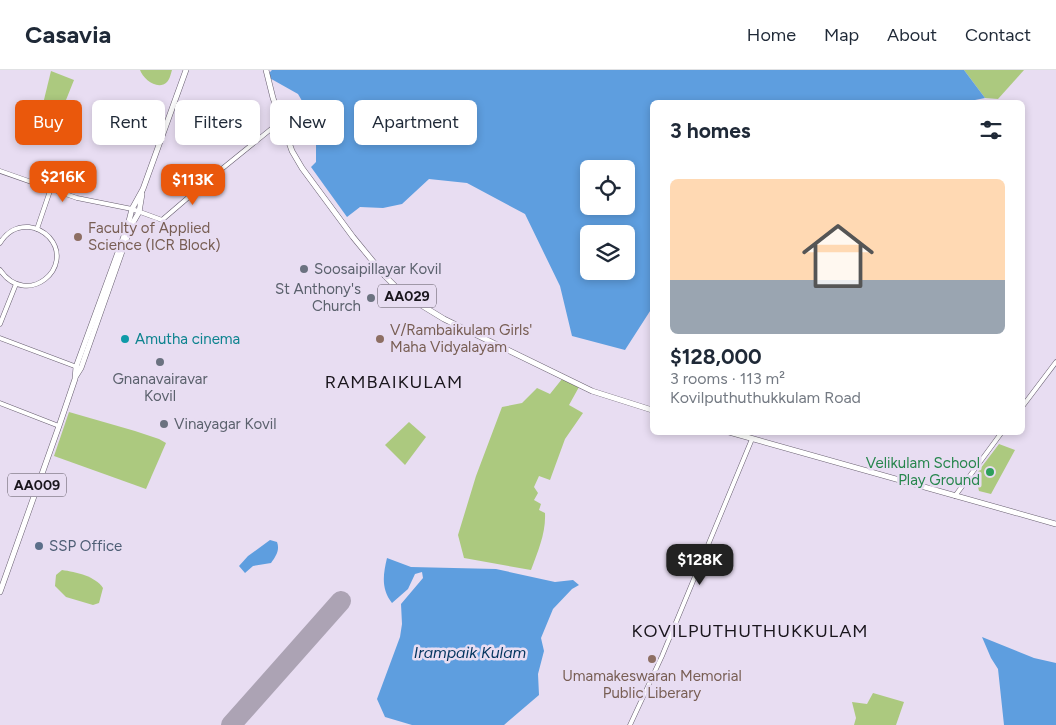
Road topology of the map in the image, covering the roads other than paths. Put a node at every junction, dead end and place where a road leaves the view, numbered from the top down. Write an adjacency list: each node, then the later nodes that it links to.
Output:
1 (186, 70): 8 (highway, AA009)
2 (267, 71): 3 (highway, AA029)
3 (274, 100)
4 (270, 131): 10 (street)
5 (290, 145): 22 (highway, AA029)
6 (0, 171): 7 (street)
7 (51, 188): 9 (street); 11 (street)
8 (143, 189): 9 (highway, AA009); 10 (highway, AA009)
9 (132, 210): 10 (street); 13 (highway, AA009)
10 (139, 212): 13 (highway, AA009)
11 (37, 229): 12 (street); 15 (street)
12 (0, 243)
13 (116, 261): 19 (highway, AA009)
14 (0, 270): 15 (street)
15 (16, 284): 16 (street)
16 (0, 324)
17 (0, 338): 19 (street)
18 (1056, 362): 21 (street)
19 (79, 367): 23 (highway, AA009)
20 (0, 403): 23 (street)
21 (1025, 403)
22 (650, 409)
23 (59, 426): 29 (highway, AA009)
24 (740, 435): 26 (highway)
25 (1000, 435): 27 (street)
26 (752, 438): 27 (highway); 30 (street)
27 (955, 496): 28 (highway)
28 (1056, 524)
29 (0, 592)
30 (630, 725)

